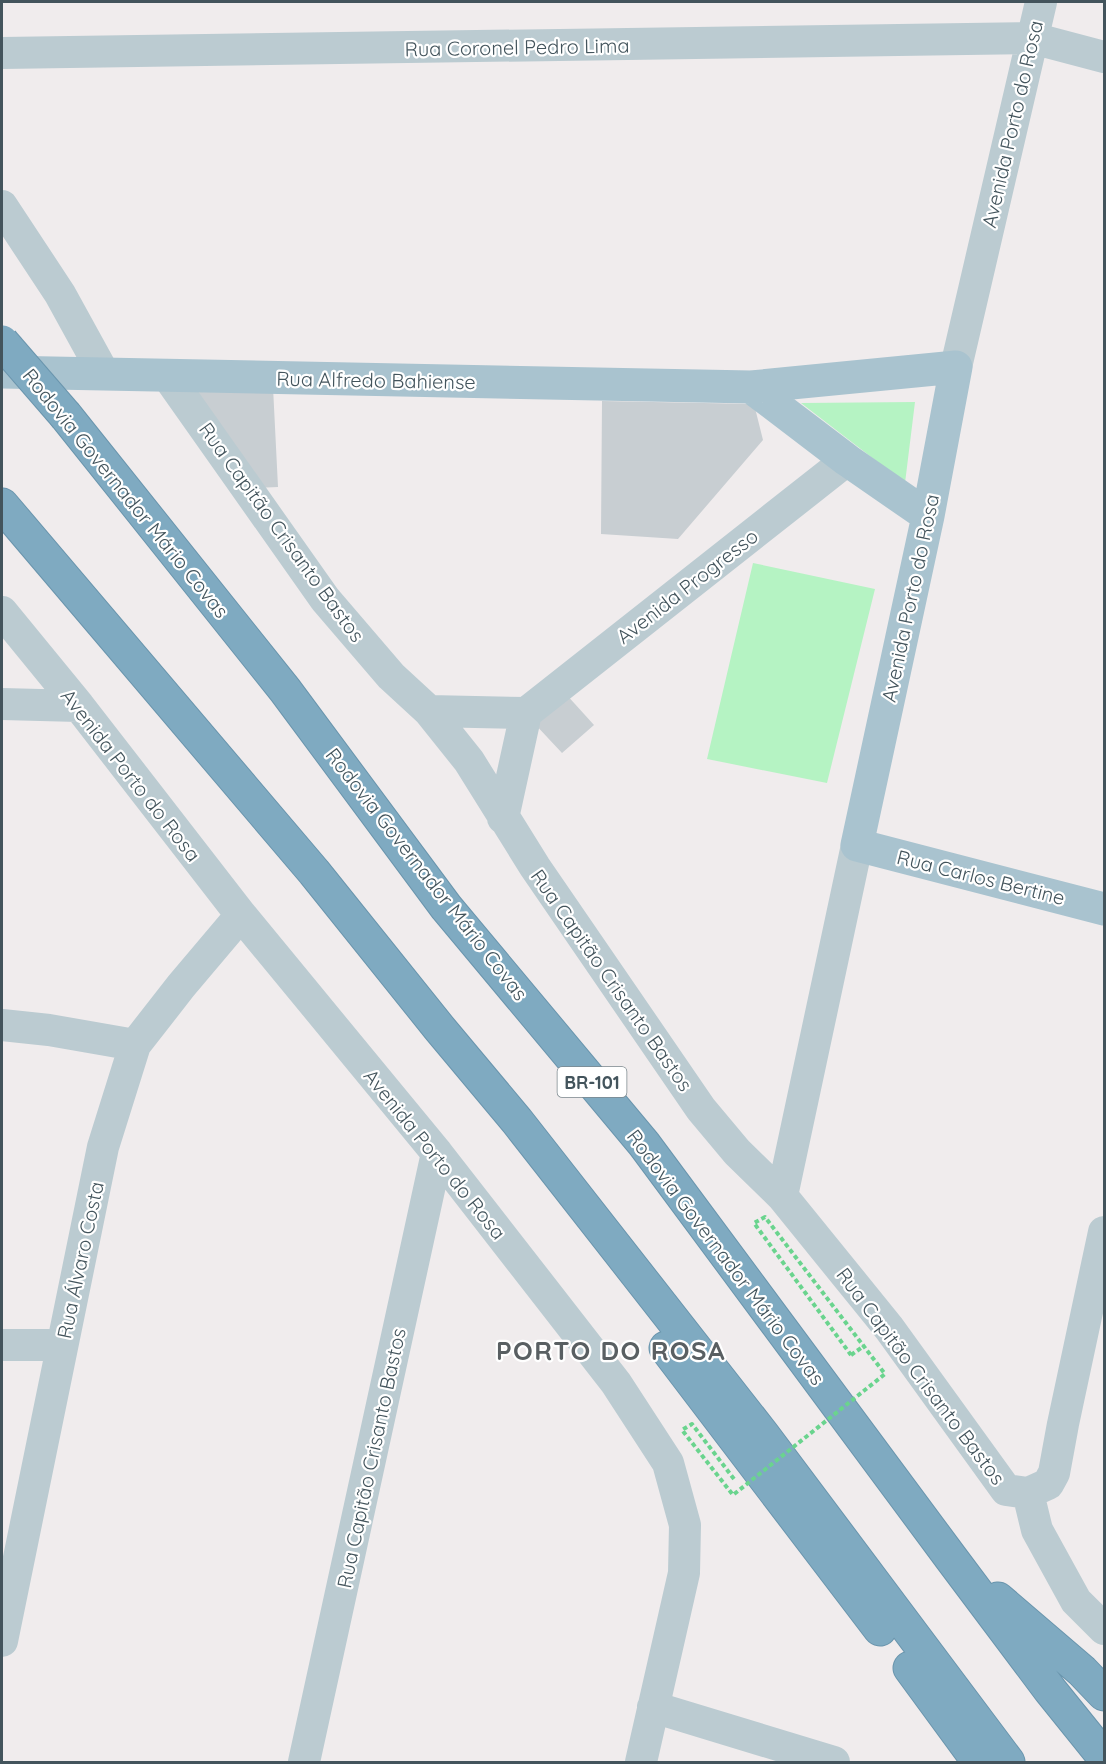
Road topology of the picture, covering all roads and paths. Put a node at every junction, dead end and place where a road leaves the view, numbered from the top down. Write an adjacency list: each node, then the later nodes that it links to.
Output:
1 (1041, 2): 2 (street, Avenida Porto do Rosa)
2 (1032, 38): 3 (street, Rua Coronel Pedro Lima); 4 (street, Rua Coronel Pedro Lima); 7 (street, Avenida Porto do Rosa)
3 (2, 53)
4 (1104, 57)
5 (2, 207): 9 (street)
6 (2, 342): 35 (highway, Rodovia Governador Mário Covas / BR-101, bridge)
7 (956, 367): 11 (main road, Rua Alfredo Bahiense); 14 (main road, Avenida Porto do Rosa)
8 (2, 372): 9 (main road, Rua Alfredo Bahiense)
9 (104, 374): 10 (main road, Rua Alfredo Bahiense)
10 (167, 375): 11 (main road, Rua Alfredo Bahiense); 18 (street, Rua Capitão Crisanto Bastos)
11 (751, 387): 12 (main road)
12 (847, 460): 14 (main road); 19 (street, Avenida Progresso)
13 (2, 505): 26 (highway)
14 (928, 516): 21 (main road, Avenida Porto do Rosa)
15 (2, 612): 17 (street, Avenida Porto do Rosa)
16 (2, 704): 17 (street)
17 (78, 706): 23 (street, Avenida Porto do Rosa)
18 (429, 711): 19 (street); 20 (street, Rua Capitão Crisanto Bastos)
19 (526, 713): 20 (street)
20 (503, 818): 28 (street, Rua Capitão Crisanto Bastos)
21 (857, 845): 22 (main road, Rua Carlos Bertine); 28 (street, Avenida Porto do Rosa)
22 (1104, 909)
23 (241, 915): 25 (street, Rua Álvaro Costa); 27 (street, Avenida Porto do Rosa)
24 (2, 1025): 25 (street)
25 (135, 1045): 31 (street, Rua Álvaro Costa)
26 (518, 1121): 33 (highway); 45 (highway)
27 (437, 1153): 39 (street, Avenida Porto do Rosa); 41 (street, Rua Capitão Crisanto Bastos)
28 (782, 1196): 34 (street, Rua Capitão Crisanto Bastos)
29 (1104, 1232): 34 (street, Rua Capitão Crisanto Bastos)
30 (2, 1345): 31 (street)
31 (62, 1346): 37 (street, Rua Álvaro Costa)
32 (851, 1355): 33 (path, bridge)
33 (747, 1476): 33 (path, bridge); 44 (highway)
34 (1028, 1493): 36 (street)
35 (951, 1558): 38 (highway); 40 (highway, Rodovia Governador Mário Covas / BR-101)
36 (1104, 1629)
37 (2, 1641)
38 (1097, 1682)
39 (653, 1707): 42 (street, Avenida Porto do Rosa); 43 (street)
40 (1104, 1757)
41 (304, 1762)
42 (641, 1762)
43 (834, 1762)
44 (979, 1762)
45 (1008, 1762)

